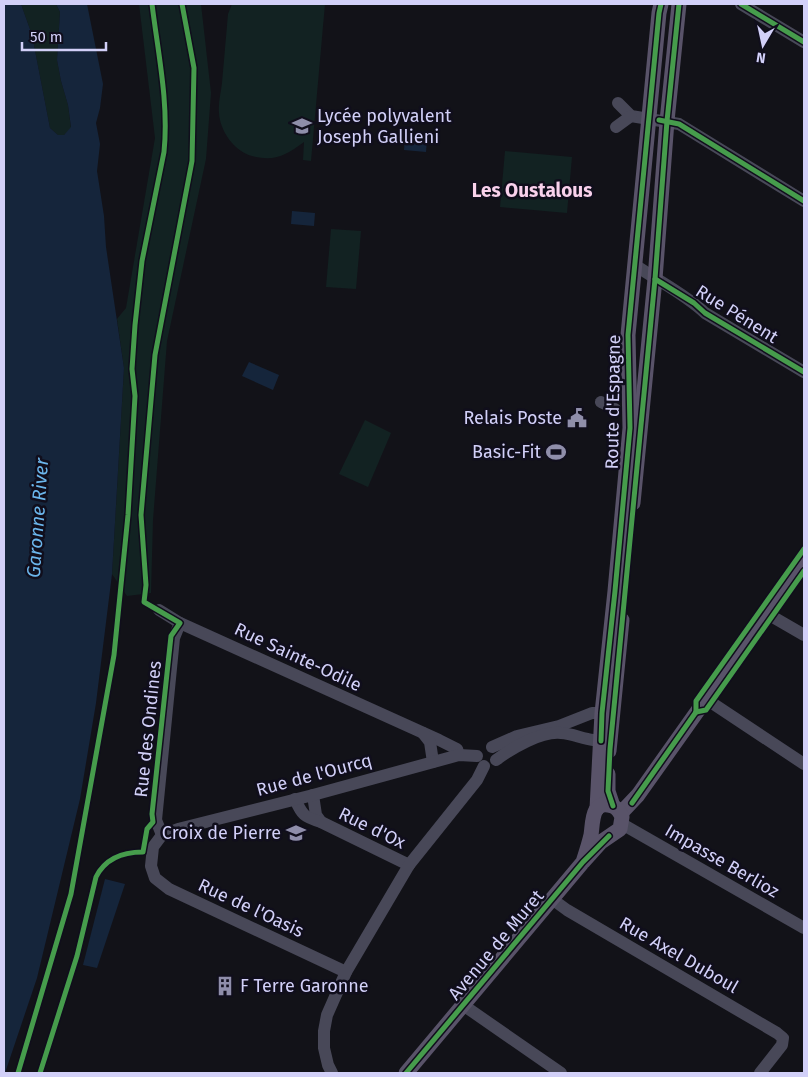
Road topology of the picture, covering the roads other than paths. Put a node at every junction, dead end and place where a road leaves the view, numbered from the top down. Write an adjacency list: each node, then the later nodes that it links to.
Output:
1 (661, 4): 7 (main road, Route d'Espagne)
2 (679, 4): 8 (main road, Route d'Espagne)
3 (741, 4): 4 (street)
4 (804, 42)
5 (618, 103): 6 (street)
6 (631, 116): 7 (street); 9 (street)
7 (649, 118): 8 (street); 11 (main road, Route d'Espagne)
8 (667, 121): 10 (street); 12 (main road, Route d'Espagne)
9 (616, 127)
10 (804, 200)
11 (635, 265): 12 (street); 22 (main road, Route d'Espagne)
12 (654, 279): 13 (street, Rue Pénent); 22 (main road, Route d'Espagne)
13 (804, 372)
14 (601, 402): 15 (street)
15 (615, 409)
16 (804, 561): 18 (main road)
17 (158, 610): 19 (street, Rue Sainte-Odile)
18 (766, 613): 20 (street); 21 (main road)
19 (180, 623): 23 (street, Rue Sainte-Odile); 37 (street, Rue des Ondines)
20 (804, 635)
21 (706, 698): 30 (street); 34 (main road)
22 (608, 716): 24 (main road, Route d'Espagne); 25 (street)
23 (423, 734): 26 (street, Rue Sainte-Odile); 29 (street)
24 (606, 740): 27 (street); 33 (main road, Route d'Espagne); 34 (main road, Route d'Espagne)
25 (492, 747): 27 (street); 28 (street)
26 (460, 755): 28 (street, Rue de l'Ourcq); 29 (street, Rue de l'Ourcq)
27 (496, 760): 28 (street)
28 (480, 761): 40 (street)
29 (433, 762): 31 (street, Rue de l'Ourcq)
30 (804, 764)
31 (312, 795): 32 (street, Rue de l'Ourcq); 35 (street, Rue d'Ox)
32 (295, 799): 35 (street, Rue d'Ox); 37 (street, Rue de l'Ourcq)
33 (597, 809): 34 (main road); 36 (main road)
34 (619, 814): 38 (main road); 42 (street, Impasse Berlioz)
35 (321, 822): 40 (street, Rue d'Ox)
36 (592, 824): 38 (main road); 39 (main road, Avenue de Muret)
37 (162, 835): 43 (street, Rue de l'Oasis)
38 (609, 836): 39 (main road, Avenue de Muret)
39 (583, 862): 41 (main road, Avenue de Muret)
40 (409, 865): 43 (street)
41 (552, 899): 44 (main road, Avenue de Muret); 48 (street, Rue Axel Duboul)
42 (804, 928)
43 (346, 972): 45 (street)
44 (462, 1005): 46 (main road, Avenue de Muret); 47 (street)
45 (332, 1073)
46 (406, 1073)
47 (561, 1073)
48 (760, 1073)

